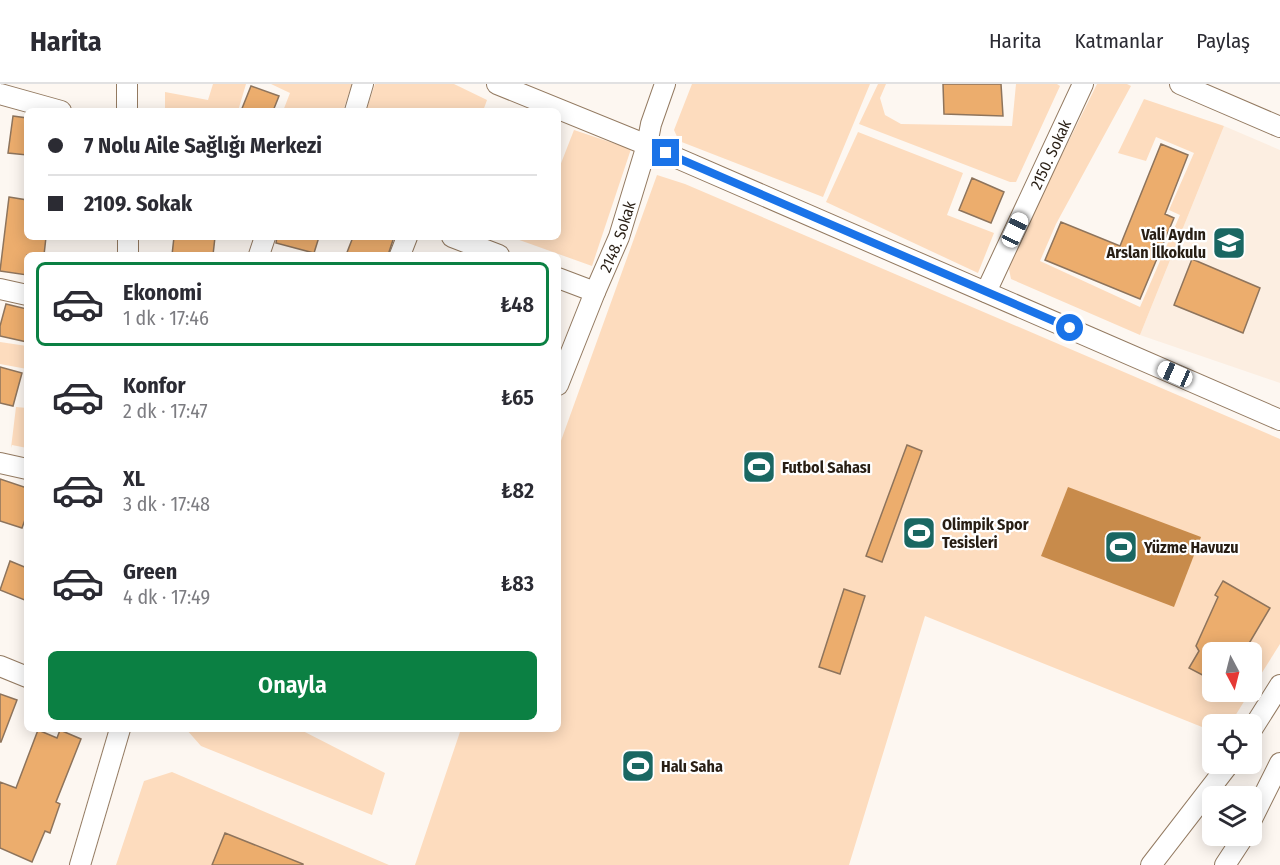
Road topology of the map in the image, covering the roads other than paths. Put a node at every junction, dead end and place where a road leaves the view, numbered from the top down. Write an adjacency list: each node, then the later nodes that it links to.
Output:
1 (127, 84): 9 (street)
2 (363, 84): 10 (street)
3 (497, 84): 11 (street)
4 (665, 84): 14 (street, 2148. Sokak)
5 (1083, 84): 20 (street, 2150. Sokak)
6 (1185, 85): 13 (street)
7 (0, 94): 8 (street)
8 (50, 108)
9 (128, 108)
10 (356, 108)
11 (556, 108)
12 (561, 110): 14 (street)
13 (1280, 127)
14 (647, 145): 19 (street, 2148. Sokak); 20 (street)
15 (460, 240): 16 (street)
16 (491, 252)
17 (561, 279): 19 (street)
18 (0, 289): 21 (street)
19 (595, 292): 22 (street, 2148. Sokak)
20 (986, 292): 23 (street)
21 (24, 294)
22 (561, 377)
23 (1280, 420)
24 (0, 463): 25 (street)
25 (24, 468)
26 (0, 666): 27 (street)
27 (24, 676)
28 (1280, 685): 29 (street)
29 (1262, 714)
30 (119, 732): 35 (street)
31 (1280, 763): 33 (street)
32 (1222, 774): 36 (street)
33 (1262, 799)
34 (1237, 846): 37 (street)
35 (80, 865)
36 (1151, 865)
37 (1225, 865)

